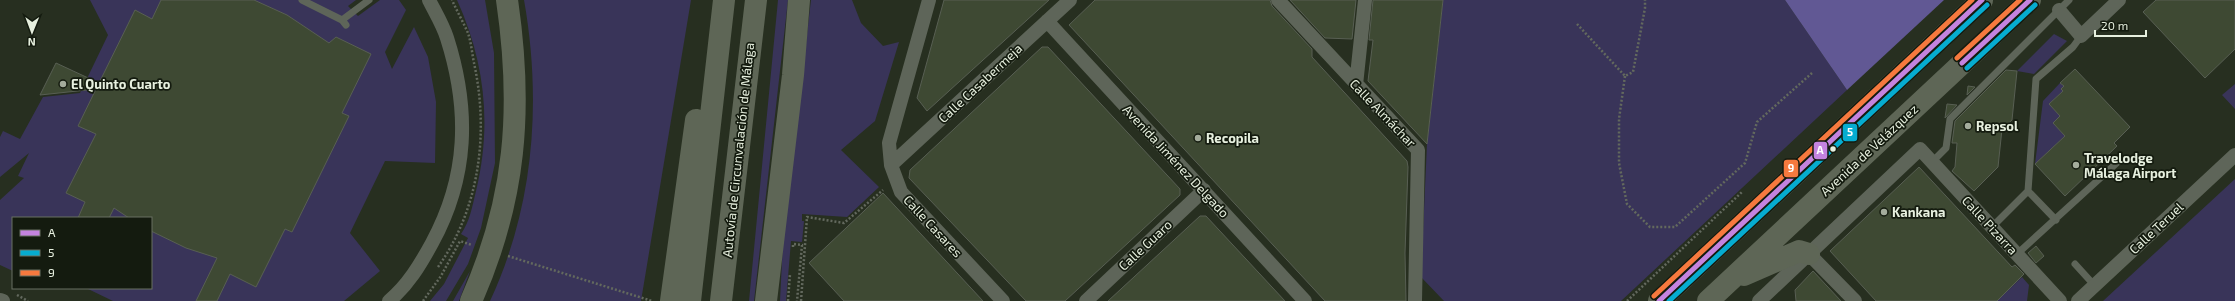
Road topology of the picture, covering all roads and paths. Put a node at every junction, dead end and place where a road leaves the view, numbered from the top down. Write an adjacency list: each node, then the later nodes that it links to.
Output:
1 (302, 0): 2 (lane)
2 (369, 0)
3 (429, 0): 44 (street)
4 (507, 0): 46 (highway)
5 (724, 0): 19 (highway)
6 (756, 0): 27 (highway, Autovía de Circunvalación de Málaga)
7 (799, 0): 52 (highway)
8 (929, 0): 28 (street, Calle Casares)
9 (1070, 0): 17 (street, Calle Casabermeja)
10 (1278, 0): 23 (street, Calle Almáchar)
11 (1365, 0): 23 (street)
12 (1645, 0): 22 (path)
13 (1982, 0): 61 (highway)
14 (2030, 0): 42 (highway, Avenida de Velázquez)
15 (2119, 0): 20 (street)
16 (2064, 5): 20 (street); 26 (lane)
17 (1046, 21): 28 (street, Calle Casabermeja); 30 (street, Avenida Jiménez Delgado)
18 (1577, 24): 22 (path)
19 (720, 33): 48 (highway); 49 (highway)
20 (2081, 36): 31 (lane)
21 (1812, 73): 22 (path)
22 (1625, 76)
23 (1356, 85): 59 (street, Calle Almáchar)
24 (2235, 155): 43 (street, Calle Teruel)
25 (2120, 160): 33 (lane)
26 (1932, 162): 34 (street, Calle Pizarra); 37 (street, Calle Pizarra)
27 (737, 164): 50 (highway, Autovía de Circunvalación de Málaga); 51 (highway)
28 (891, 165): 29 (street, Calle Casares)
29 (896, 179): 55 (path); 56 (street, Calle Casares)
30 (1204, 190): 57 (street, Calle Guaro); 58 (street, Avenida Jiménez Delgado)
31 (2028, 191): 33 (lane); 34 (lane)
32 (1742, 192): 60 (path)
33 (2056, 220): 38 (lane)
34 (1992, 227): 38 (street, Calle Pizarra)
35 (475, 246): 45 (path)
36 (793, 251): 54 (path)
37 (1809, 254): 42 (highway); 63 (street); 64 (street)
38 (2017, 254): 65 (street, Calle Pizarra)
39 (504, 255): 47 (path)
40 (2075, 264): 43 (lane)
41 (791, 272): 53 (path)
42 (1727, 283): 62 (highway, Avenida de Velázquez)
43 (2095, 286): 66 (street, Calle Teruel)
44 (389, 301)
45 (423, 301)
46 (471, 301)
47 (652, 301)
48 (671, 301)
49 (690, 301)
50 (721, 301)
51 (735, 301)
52 (766, 301)
53 (788, 301)
54 (797, 301)
55 (801, 301)
56 (1003, 301)
57 (1086, 301)
58 (1305, 301)
59 (1415, 301)
60 (1627, 301)
61 (1659, 301)
62 (1708, 301)
63 (1759, 301)
64 (1855, 301)
65 (2060, 301)
66 (2078, 301)

